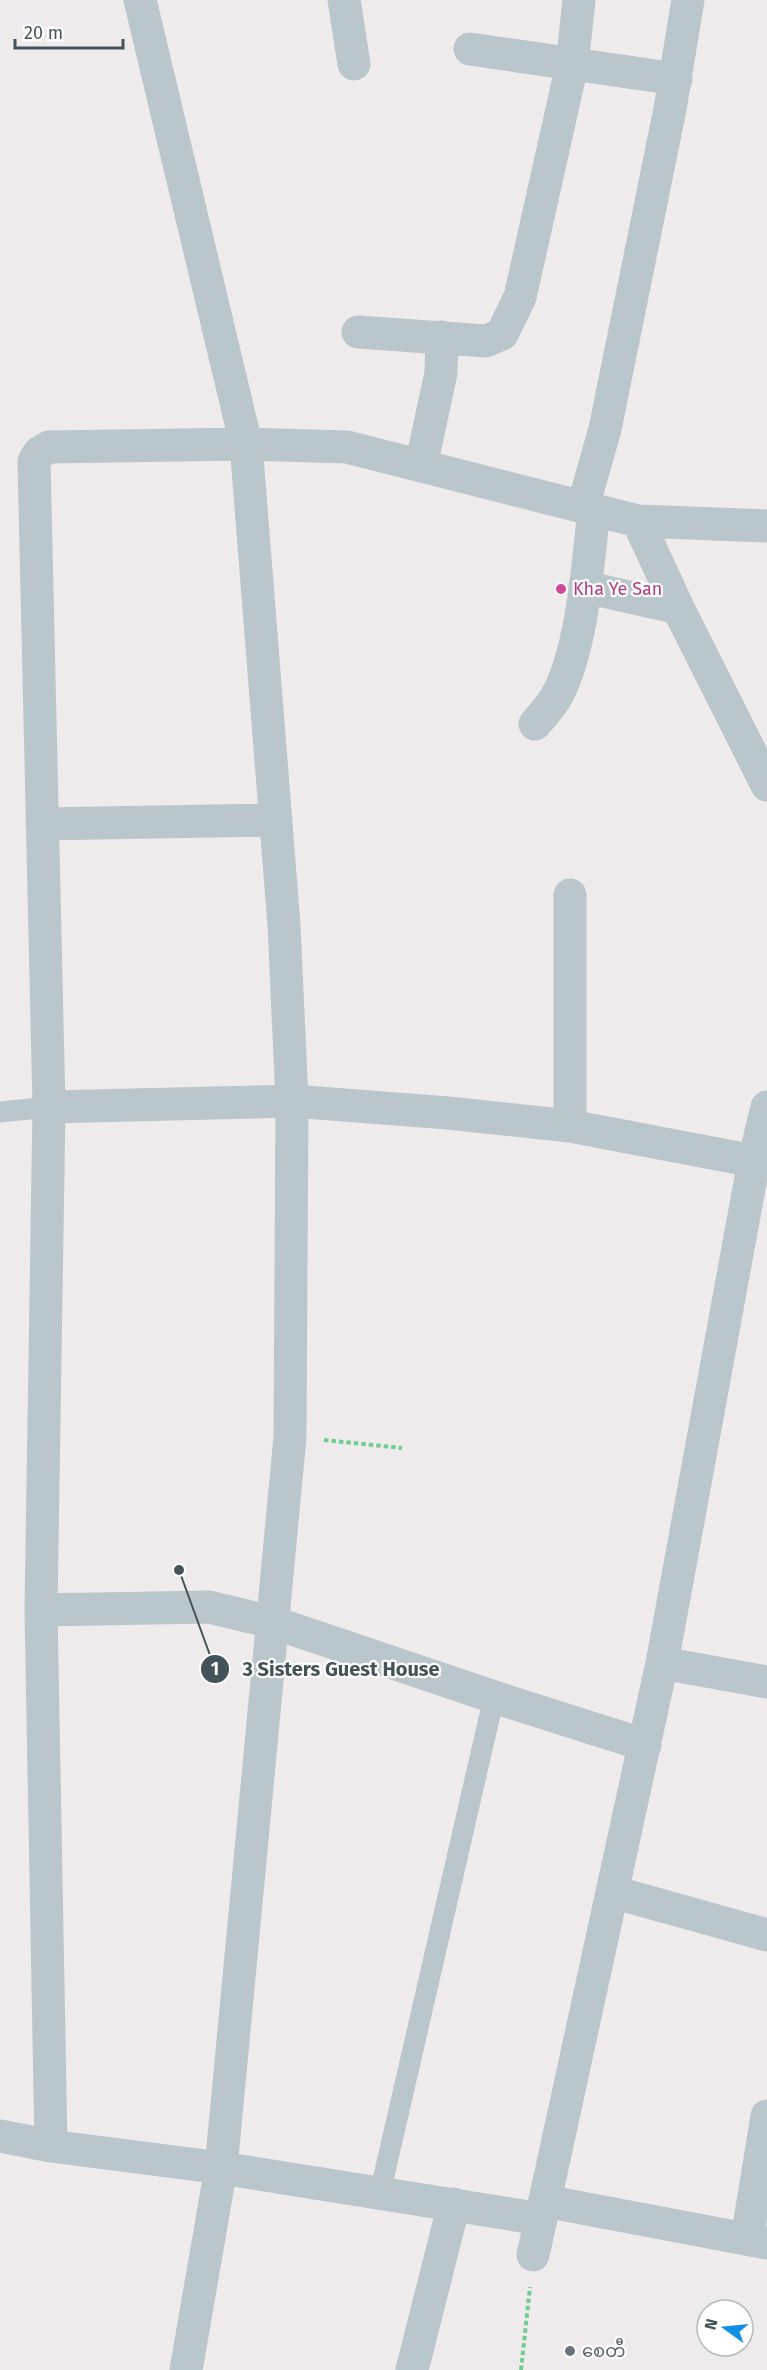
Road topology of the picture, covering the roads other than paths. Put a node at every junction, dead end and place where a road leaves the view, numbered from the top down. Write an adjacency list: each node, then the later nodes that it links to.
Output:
1 (140, 0): 11 (street)
2 (344, 0): 6 (street)
3 (579, 0): 7 (street)
4 (688, 0): 8 (street)
5 (470, 50): 7 (street)
6 (354, 64)
7 (572, 65): 8 (street); 10 (street)
8 (676, 79): 13 (street)
9 (358, 333): 10 (street)
10 (442, 337): 12 (street)
11 (246, 444): 12 (street); 20 (street); 21 (street)
12 (421, 466): 13 (street)
13 (589, 509): 14 (street); 16 (street)
14 (638, 521): 15 (street); 17 (street)
15 (767, 526)
16 (585, 587): 17 (street); 18 (street)
17 (678, 608): 19 (street)
18 (535, 724)
19 (767, 785)
20 (276, 820): 21 (street); 23 (street)
21 (42, 824): 24 (street)
22 (570, 895): 27 (street)
23 (292, 1101): 24 (street); 27 (street); 30 (street)
24 (50, 1107): 26 (lane); 29 (street)
25 (767, 1107): 28 (street)
26 (0, 1112)
27 (570, 1126): 28 (street)
28 (754, 1161): 31 (street)
29 (40, 1610): 30 (street); 39 (street)
30 (272, 1622): 33 (street); 40 (street)
31 (662, 1663): 32 (street); 34 (street)
32 (767, 1682)
33 (494, 1697): 34 (street); 41 (lane)
34 (645, 1745): 35 (street)
35 (613, 1892): 36 (street); 43 (street)
36 (767, 1935)
37 (767, 2116): 44 (street)
38 (0, 2136): 39 (street)
39 (51, 2146): 40 (street)
40 (220, 2168): 41 (street); 46 (street)
41 (380, 2193): 42 (street)
42 (454, 2204): 43 (street); 47 (street)
43 (543, 2210): 44 (street); 45 (street)
44 (757, 2241)
45 (533, 2255)
46 (186, 2370)
47 (412, 2370)

